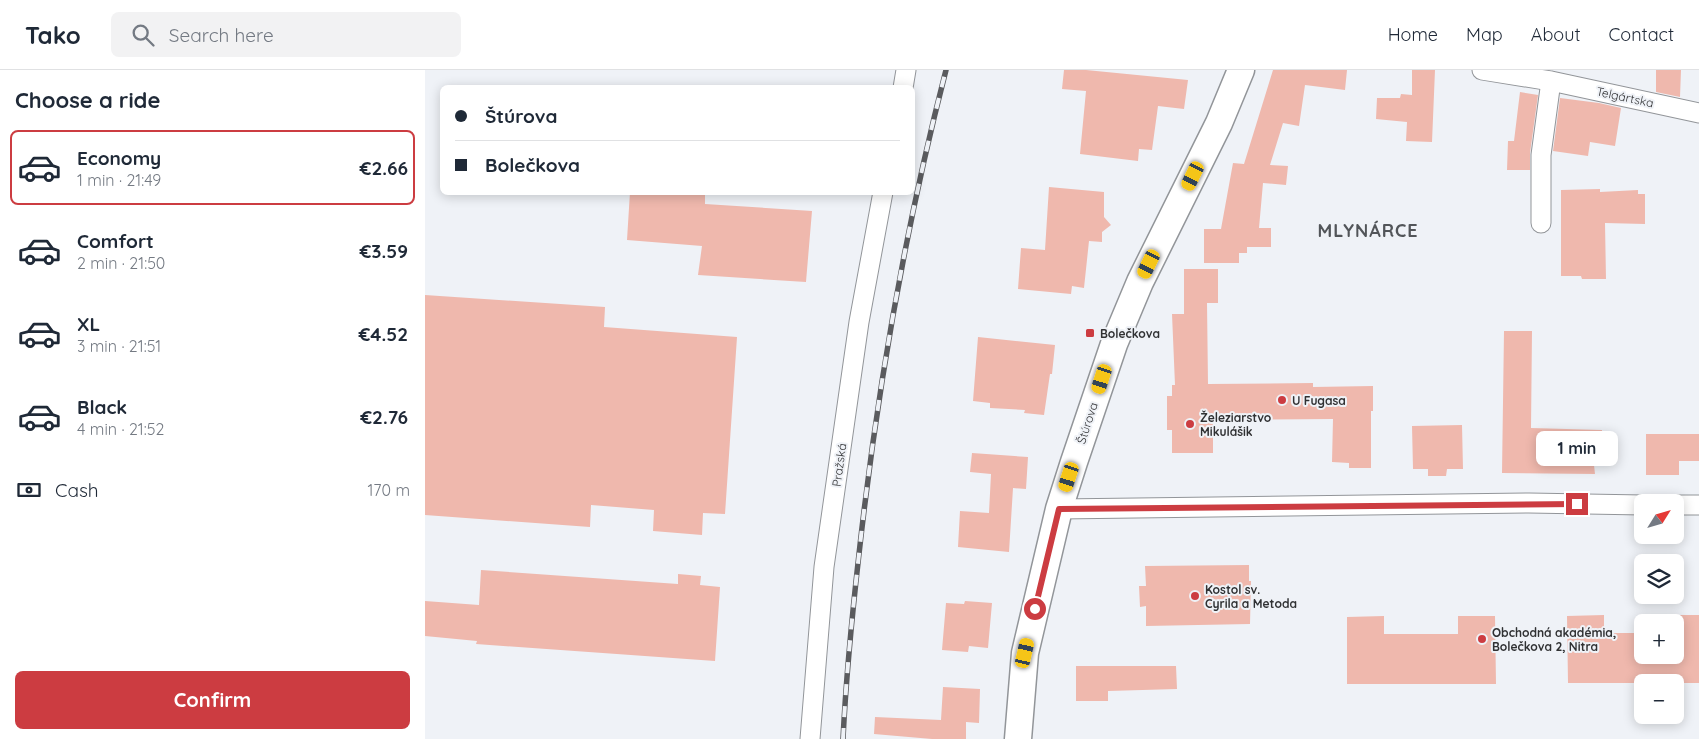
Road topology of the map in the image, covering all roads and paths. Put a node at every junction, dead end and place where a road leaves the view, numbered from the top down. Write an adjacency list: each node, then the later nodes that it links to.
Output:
1 (906, 70): 5 (street)
2 (1241, 70): 12 (street, Štúrova)
3 (1482, 70): 4 (street, Telgártska)
4 (1551, 81): 6 (street, Telgártska); 8 (street)
5 (904, 85)
6 (1699, 113)
7 (882, 195): 13 (street, Pražská)
8 (1541, 224)
9 (1634, 504): 12 (street)
10 (1684, 505): 11 (street)
11 (1699, 505)
12 (1059, 509): 14 (street, Štúrova)
13 (810, 739)
14 (1018, 739)

